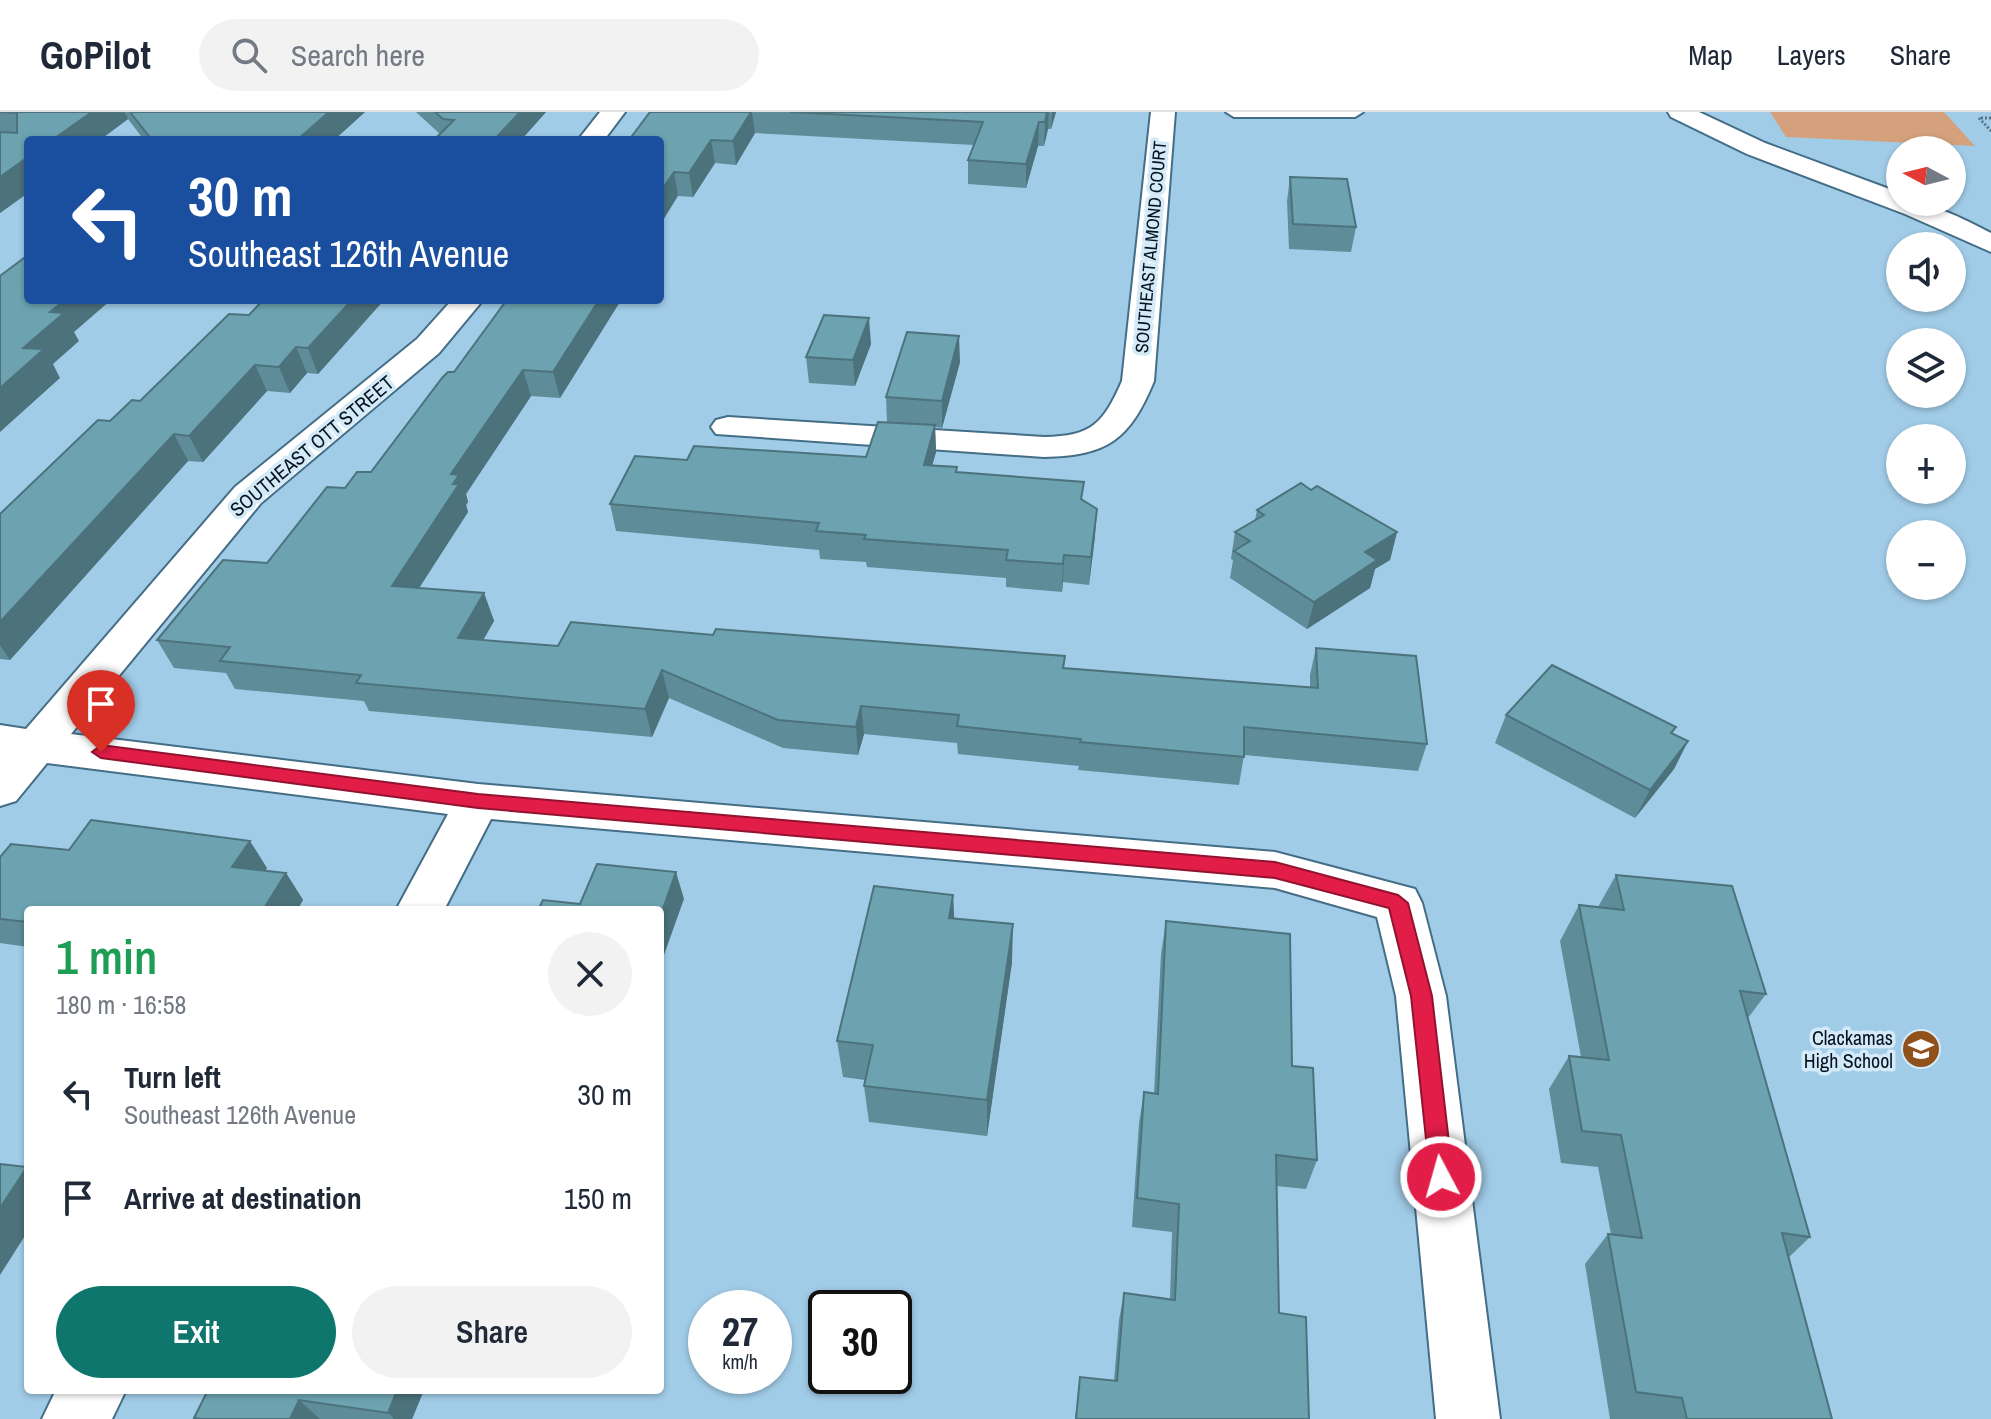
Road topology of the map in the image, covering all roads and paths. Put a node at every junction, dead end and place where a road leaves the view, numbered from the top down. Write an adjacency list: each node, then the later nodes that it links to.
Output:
1 (613, 112): 8 (street)
2 (1163, 112): 11 (street, SOUTHEAST ALMOND COURT)
3 (1234, 112): 4 (lane)
4 (1355, 112)
5 (1680, 112): 9 (street)
6 (1991, 118): 7 (path)
7 (1991, 131)
8 (594, 136)
9 (1991, 244)
10 (464, 304): 12 (street, SOUTHEAST OTT STREET)
11 (728, 427)
12 (19, 742): 13 (street, SOUTHEAST OTT STREET); 14 (street)
13 (0, 789)
14 (478, 801): 15 (street); 18 (street)
15 (422, 906)
16 (92, 1394): 17 (street)
17 (74, 1419)
18 (1468, 1419)

